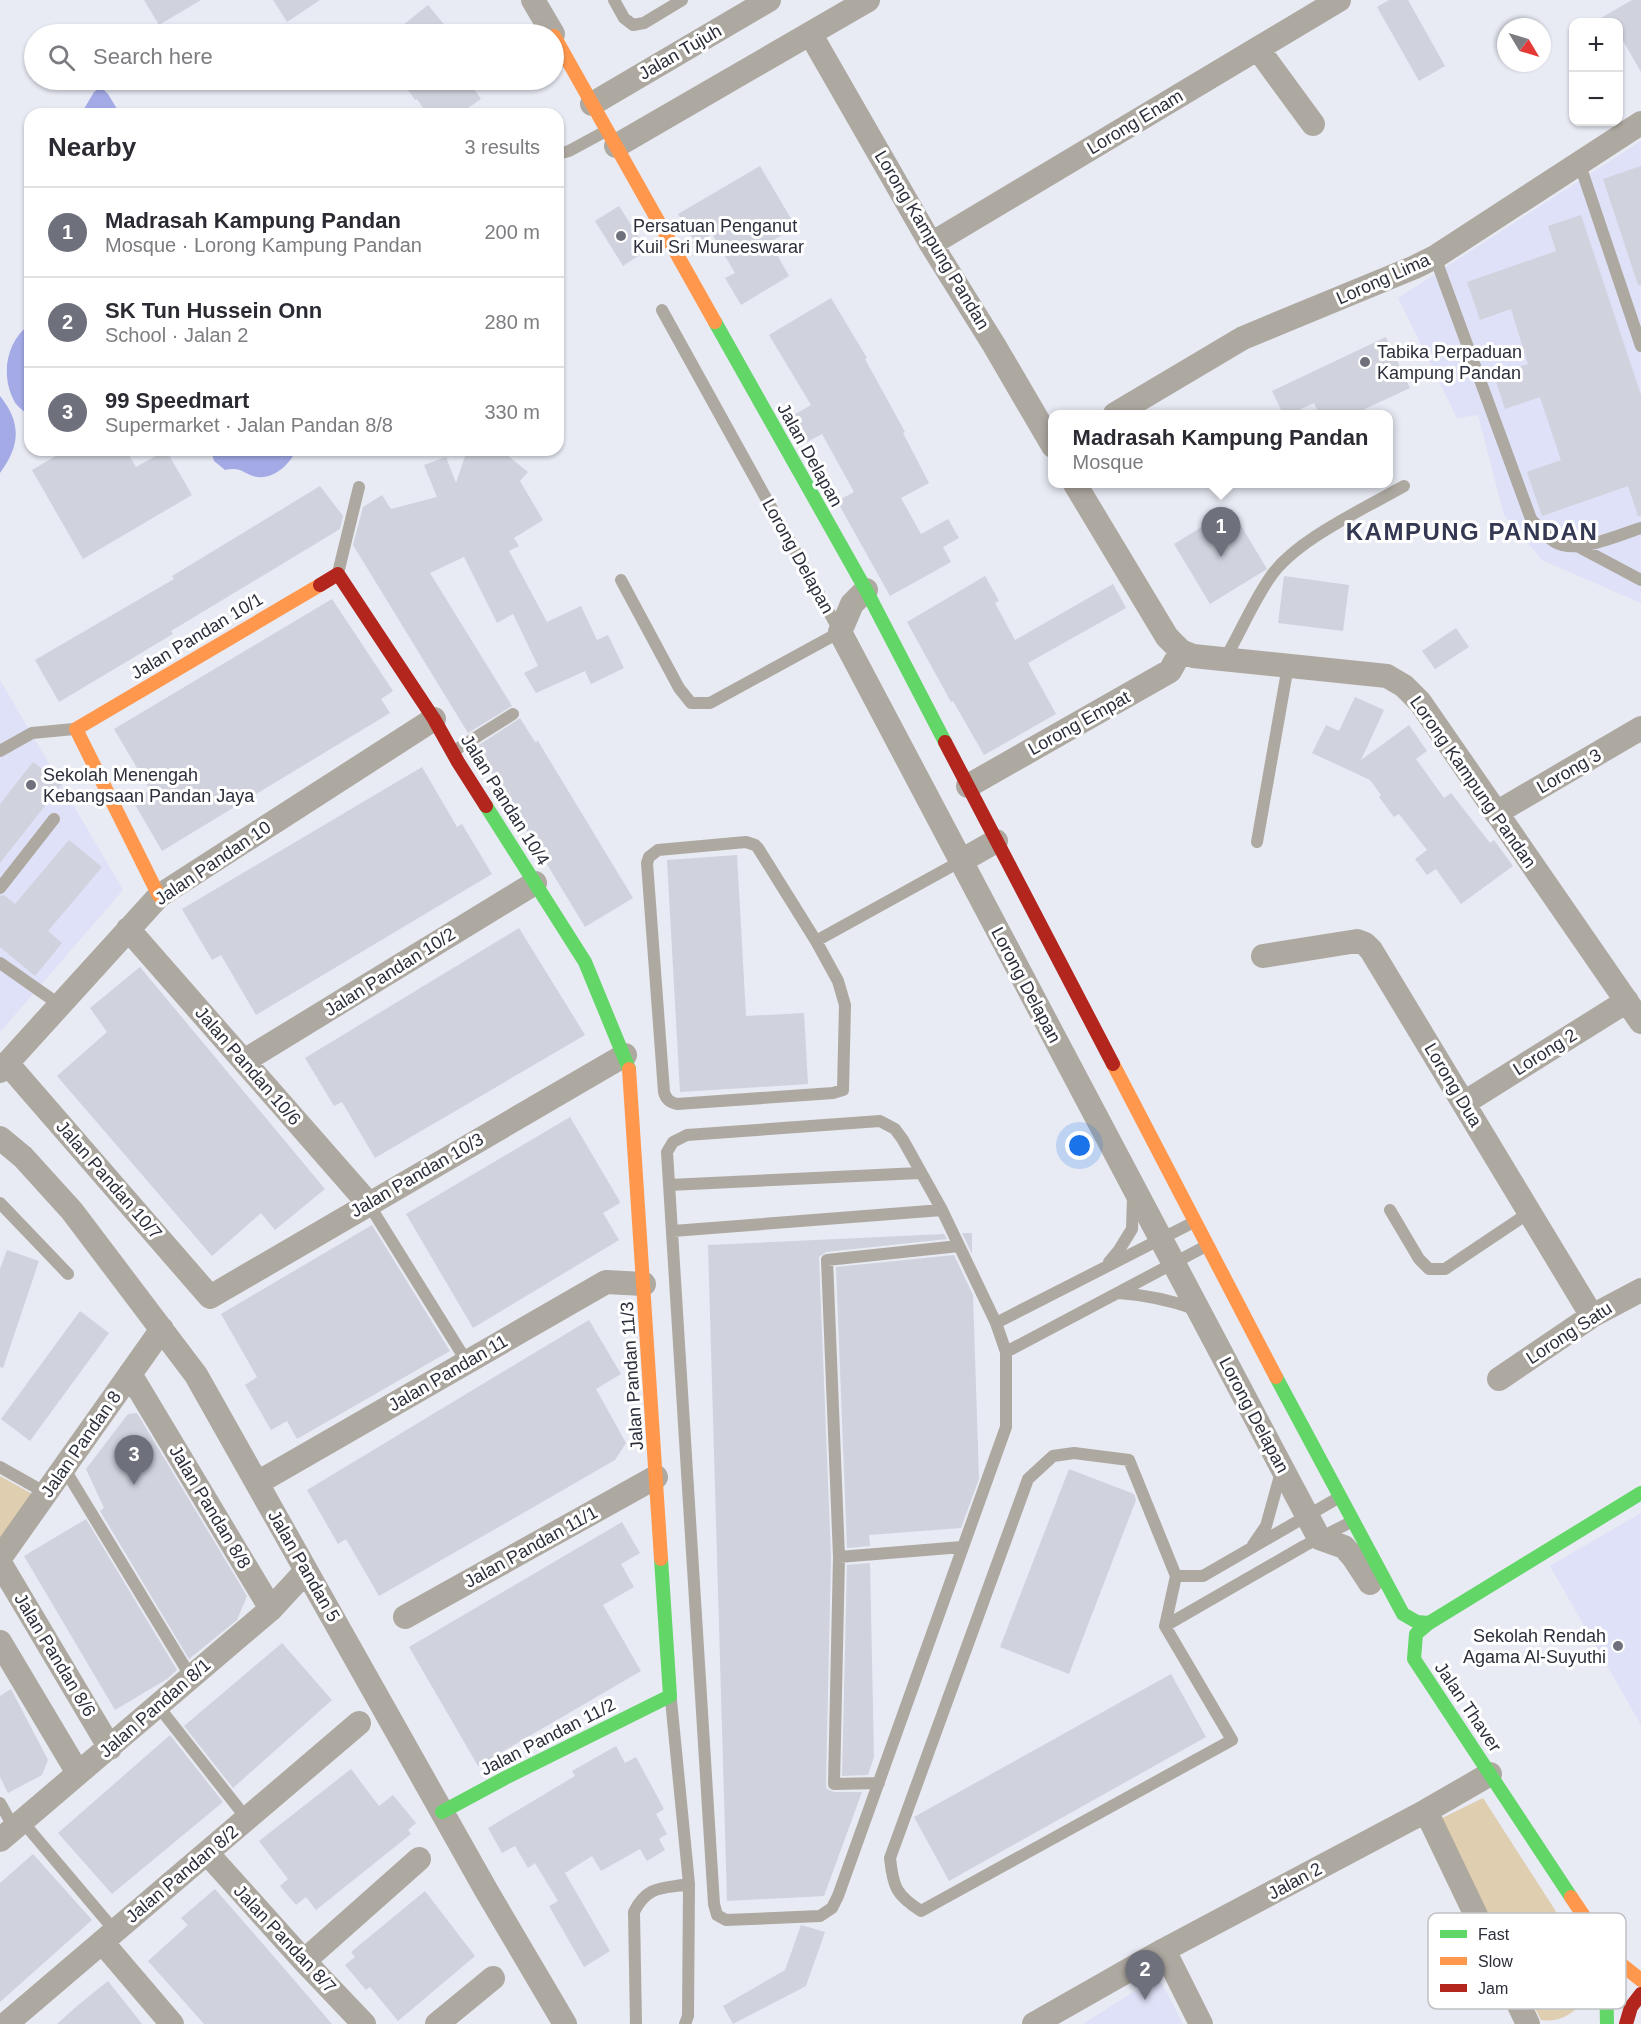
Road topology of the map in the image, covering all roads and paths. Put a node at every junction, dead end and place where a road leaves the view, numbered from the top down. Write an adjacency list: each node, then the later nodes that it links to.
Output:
1 (533, 0): 7 (street)
2 (614, 0): 3 (lane)
3 (682, 0)
4 (769, 0): 11 (street, Jalan Tujuh)
5 (868, 0): 8 (street)
6 (1339, 0): 9 (street, Lorong Enam)
7 (547, 24)
8 (811, 35): 14 (street); 17 (street, Lorong Kampung Pandan)
9 (1257, 49): 13 (street); 17 (street, Lorong Enam)
10 (564, 54): 11 (street, Jalan Delapan)
11 (592, 104): 14 (street, Jalan Delapan)
12 (1641, 123): 16 (street, Lorong Lima)
13 (1313, 124)
14 (612, 138): 15 (lane); 31 (street, Jalan Delapan)
15 (564, 152)
16 (1579, 162): 18 (street, Lorong Lima); 20 (lane)
17 (932, 244): 22 (street, Lorong Kampung Pandan)
18 (1435, 257): 21 (street, Lorong Lima); 27 (lane)
19 (662, 310): 32 (lane, Lorong Delapan)
20 (1641, 346)
21 (1122, 410)
22 (1048, 437)
23 (1404, 486): 34 (lane)
24 (359, 487): 28 (lane)
25 (1078, 488): 33 (street)
26 (1641, 528): 27 (lane)
27 (1579, 547): 30 (lane)
28 (338, 574): 37 (street, Jalan Pandan 10/4); 39 (street, Jalan Pandan 10/1)
29 (621, 580): 32 (lane)
30 (1641, 580)
31 (866, 590): 32 (street); 42 (street, Jalan Delapan)
32 (840, 633): 47 (street, Lorong Delapan)
33 (1181, 651): 34 (street, Lorong Kampung Pandan); 42 (street, Lorong Empat)
34 (1225, 659): 35 (street, Lorong Kampung Pandan)
35 (1288, 666): 43 (street, Lorong Kampung Pandan); 46 (lane)
36 (513, 714): 41 (lane)
37 (434, 719): 41 (street, Jalan Pandan 10/4); 50 (street, Jalan Pandan 10)
38 (1641, 728): 43 (street, Lorong 3)
39 (76, 729): 40 (lane, Jalan Pandan 10/1); 50 (street)
40 (0, 751)
41 (453, 752): 48 (street, Jalan Pandan 10/4)
42 (968, 786): 45 (street, Lorong Delapan)
43 (1496, 813): 55 (street, Lorong Kampung Pandan)
44 (54, 819): 49 (lane)
45 (996, 841): 47 (street); 71 (street, Lorong Delapan)
46 (1257, 842)
47 (961, 861): 52 (lane); 65 (street, Lorong Delapan)
48 (535, 883): 58 (street, Jalan Pandan 10/4); 59 (street, Jalan Pandan 10/2)
49 (0, 888)
50 (159, 896): 51 (street, Jalan Pandan 10)
51 (128, 929): 56 (street, Jalan Pandan 10); 59 (street, Jalan Pandan 10/6)
52 (816, 941): 52 (lane)
53 (1263, 956): 61 (street, Lorong Dua)
54 (0, 963): 56 (lane)
55 (1626, 1001): 57 (street, Lorong Kampung Pandan); 61 (street, Lorong 2)
56 (60, 1005): 60 (street, Jalan Pandan 10)
57 (1641, 1022)
58 (625, 1055): 67 (street, Jalan Pandan 10/3); 79 (street, Jalan Pandan 11/3)
59 (244, 1061): 67 (street, Jalan Pandan 10/6)
60 (4, 1067): 82 (street, Jalan Pandan 10/7)
61 (1464, 1103): 70 (street, Lorong Dua)
62 (0, 1137): 86 (street, Jalan Pandan 5)
63 (919, 1173): 64 (lane); 64 (lane); 68 (lane)
64 (669, 1185): 72 (lane)
65 (1133, 1187): 73 (street, Lorong Delapan); 77 (lane)
66 (0, 1203): 78 (lane)
67 (368, 1203): 82 (street, Jalan Pandan 10/3); 88 (lane)
68 (942, 1210): 72 (lane); 75 (lane)
69 (1390, 1210): 70 (lane)
70 (1530, 1212): 84 (street, Lorong Dua)
71 (1195, 1221): 73 (lane); 74 (street, Lorong Delapan)
72 (673, 1232): 123 (lane)
73 (1161, 1239): 76 (street, Lorong Delapan); 77 (lane)
74 (1207, 1245): 76 (lane); 98 (street, Lorong Delapan)
75 (958, 1246): 85 (lane); 104 (lane)
76 (1173, 1263): 81 (lane); 83 (street, Lorong Delapan)
77 (1104, 1268): 85 (lane)
78 (68, 1274)
79 (644, 1284): 88 (street, Jalan Pandan 11); 94 (street, Jalan Pandan 11/3)
80 (1641, 1290): 84 (street, Lorong Satu)
81 (1119, 1293): 83 (lane); 87 (lane)
82 (210, 1297)
83 (1199, 1311): 93 (street, Lorong Delapan)
84 (1592, 1316): 90 (street, Lorong Satu)
85 (996, 1323): 87 (lane)
86 (162, 1329): 89 (street, Jalan Pandan 8); 95 (street, Jalan Pandan 5)
87 (1006, 1352): 102 (lane)
88 (467, 1362): 95 (street, Jalan Pandan 11)
89 (130, 1374): 92 (street, Jalan Pandan 8); 111 (street, Jalan Pandan 8/8)
90 (1499, 1379)
91 (0, 1467): 96 (lane)
92 (64, 1467): 96 (street, Jalan Pandan 8); 116 (lane)
93 (1282, 1468): 99 (street, Lorong Delapan); 103 (lane)
94 (656, 1477): 112 (street, Jalan Pandan 11/1); 117 (street, Jalan Pandan 11/3)
95 (257, 1483): 107 (street, Jalan Pandan 5)
96 (46, 1493): 105 (street, Jalan Pandan 8)
97 (1641, 1494): 114 (street)
98 (1339, 1497): 99 (lane); 100 (street, Lorong Delapan)
99 (1307, 1515): 101 (street, Lorong Delapan); 103 (lane)
100 (1352, 1522): 101 (lane); 114 (street, Lorong Delapan)
101 (1319, 1538): 110 (lane); 114 (street)
102 (962, 1547): 104 (lane); 123 (lane)
103 (1251, 1548): 109 (lane)
104 (839, 1557): 123 (lane)
105 (0, 1558)
106 (0, 1563): 120 (street, Jalan Pandan 8/6)
107 (306, 1571): 111 (street, Jalan Pandan 8/1); 126 (street, Jalan Pandan 5)
108 (1176, 1576): 109 (lane); 113 (lane); 113 (lane)
109 (1203, 1576): 110 (lane)
110 (1214, 1596): 113 (lane)
111 (272, 1609): 116 (street, Jalan Pandan 8/1)
112 (405, 1617)
113 (1165, 1626)
114 (1422, 1628): 122 (street, Jalan Thaver)
115 (0, 1642): 121 (street)
116 (191, 1677): 118 (street, Jalan Pandan 8/1)
117 (670, 1696): 126 (street, Jalan Pandan 11/2); 131 (lane)
118 (158, 1706): 120 (street, Jalan Pandan 8/1); 127 (lane)
119 (359, 1724): 127 (street, Jalan Pandan 8/2)
120 (110, 1748): 121 (street, Jalan Pandan 8/1)
121 (78, 1773): 128 (street, Jalan Pandan 8/1)
122 (1490, 1774): 125 (street, Jalan 2); 133 (street, Jalan Thaver)
123 (879, 1783)
124 (0, 1803): 128 (lane)
125 (1426, 1811): 132 (street); 135 (street, Jalan 2)
126 (442, 1812): 147 (street, Jalan Pandan 5)
127 (247, 1819): 129 (street, Jalan Pandan 8/2)
128 (12, 1829): 134 (lane)
129 (207, 1853): 134 (street, Jalan Pandan 8/2); 136 (street, Jalan Pandan 8/7)
130 (419, 1859): 136 (street)
131 (689, 1884): 148 (lane); 149 (lane)
132 (1475, 1913)
133 (1582, 1913)
134 (109, 1936): 143 (street, Jalan Pandan 8/2); 144 (street)
135 (1164, 1950): 150 (street, Jalan 2); 151 (street)
136 (304, 1961): 145 (street, Jalan Pandan 8/7)
137 (1626, 1968): 139 (street, Jalan Thaver)
138 (493, 1978): 146 (street)
139 (1641, 1980)
140 (1641, 1994): 142 (street)
141 (1521, 2009): 152 (street)
142 (1610, 2023)
143 (6, 2024)
144 (172, 2024)
145 (364, 2024)
146 (438, 2024)
147 (565, 2024)
148 (636, 2024)
149 (685, 2024)
150 (1034, 2024)
151 (1201, 2024)
152 (1528, 2024)

